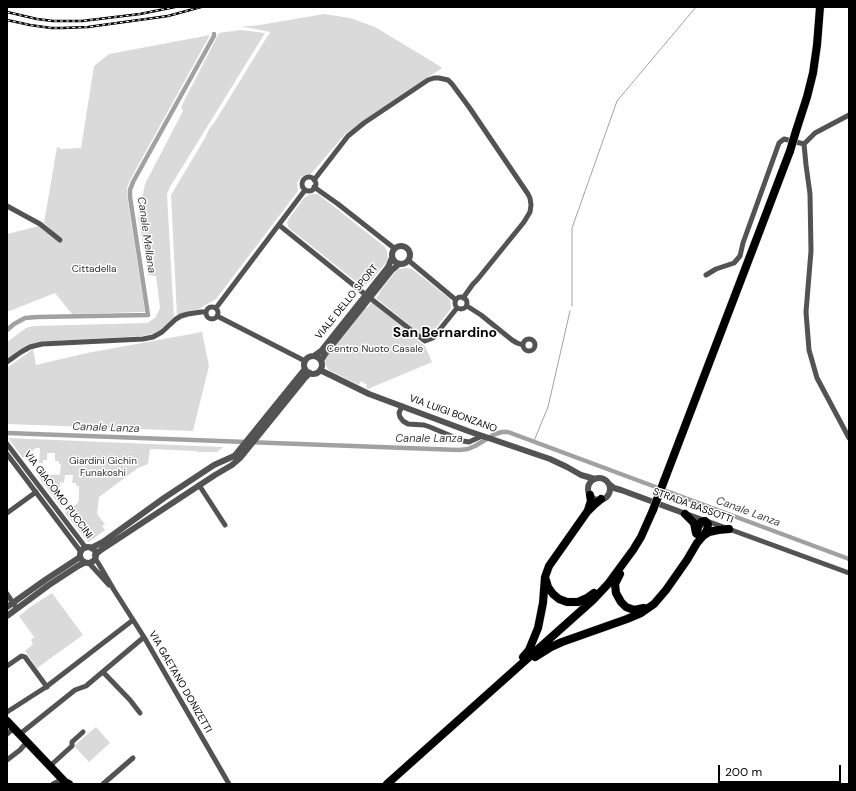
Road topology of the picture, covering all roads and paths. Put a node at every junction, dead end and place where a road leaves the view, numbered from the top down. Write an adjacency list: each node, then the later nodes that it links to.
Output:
1 (820, 7): 58 (main road, bridge)
2 (849, 115): 3 (street)
3 (804, 144): 14 (street); 33 (street)
4 (314, 180): 5 (street); 6 (street); 16 (street)
5 (314, 187): 6 (street); 10 (street)
6 (305, 190): 8 (street)
7 (7, 206): 9 (street)
8 (279, 225): 15 (street); 19 (street)
9 (60, 240)
10 (394, 248): 11 (street); 12 (street)
11 (392, 258): 13 (street); 15 (street, VIALE DELLO SPORT)
12 (408, 260): 13 (street); 17 (street)
13 (399, 264): 15 (street, VIALE DELLO SPORT)
14 (706, 275)
15 (368, 296): 20 (street); 24 (street, VIALE DELLO SPORT); 26 (street, VIALE DELLO SPORT)
16 (463, 298): 17 (street); 18 (street)
17 (456, 300): 20 (street)
18 (467, 306): 20 (street); 23 (street)
19 (216, 308): 21 (street); 22 (street)
20 (457, 308)
21 (205, 312): 22 (street); 27 (street)
22 (218, 316): 25 (street)
23 (523, 345)
24 (314, 356): 25 (street); 26 (street)
25 (304, 360): 28 (street)
26 (321, 361): 29 (street)
27 (7, 362)
28 (305, 369): 30 (street); 32 (street)
29 (320, 370): 30 (street); 31 (street, VIA LUIGI BONZANO)
30 (310, 373): 32 (street)
31 (402, 406): 35 (street); 40 (street, VIA LUIGI BONZANO)
32 (254, 437): 38 (street); 39 (street)
33 (849, 438)
34 (7, 444): 36 (street, VIA GIACOMO PUCCINI)
35 (504, 448)
36 (15, 454): 37 (street, VIA GIACOMO PUCCINI); 59 (street, VIA GIACOMO PUCCINI)
37 (8, 456): 46 (street, VIA GIACOMO PUCCINI)
38 (210, 467): 39 (street); 49 (street)
39 (215, 475): 43 (street)
40 (581, 475): 41 (street, VIA LUIGI BONZANO); 44 (street, VIA LUIGI BONZANO)
41 (595, 479): 42 (street); 44 (street)
42 (608, 483): 45 (street, STRADA BASSOTTI); 48 (street)
43 (199, 485): 50 (street); 55 (street)
44 (589, 485): 47 (street)
45 (621, 490): 48 (street); 53 (street, STRADA BASSOTTI)
46 (36, 492): 52 (street); 60 (street, VIA GIACOMO PUCCINI)
47 (590, 495): 48 (street); 51 (main road)
48 (604, 497): 51 (main road)
49 (164, 498): 50 (street); 59 (street)
50 (169, 505): 61 (street)
51 (587, 512): 64 (main road)
52 (7, 513)
53 (685, 514): 54 (street, STRADA BASSOTTI); 57 (main road)
54 (705, 521): 56 (street, STRADA BASSOTTI); 57 (main road)
55 (224, 525)
56 (729, 530): 57 (main road); 63 (street, STRADA BASSOTTI)
57 (700, 535): 67 (main road)
58 (641, 537): 64 (main road); 67 (main road); 76 (main road)
59 (89, 548): 60 (street); 61 (street)
60 (80, 554): 62 (street); 68 (street)
61 (95, 557): 62 (street); 65 (street, VIA GAETANO DONIZETTI)
62 (86, 563): 65 (street, VIA GAETANO DONIZETTI); 68 (street)
63 (849, 573)
64 (545, 577): 76 (main road)
65 (114, 590): 71 (street, VIA GAETANO DONIZETTI)
66 (7, 594): 68 (street)
67 (654, 604): 76 (main road)
68 (15, 605): 69 (street); 70 (street)
69 (7, 607)
70 (7, 616)
71 (133, 620): 72 (street, VIA GAETANO DONIZETTI); 75 (street)
72 (144, 637): 74 (street); 91 (street, VIA GAETANO DONIZETTI)
73 (7, 666): 75 (street)
74 (103, 672): 78 (street); 83 (street)
75 (47, 687): 77 (street)
76 (484, 697): 92 (main road)
77 (7, 712)
78 (140, 713)
79 (7, 721): 80 (main road)
80 (14, 728): 82 (street); 83 (main road)
81 (83, 732): 87 (street)
82 (7, 734)
83 (20, 734): 84 (main road)
84 (28, 742): 86 (street); 87 (main road)
85 (133, 758): 90 (street)
86 (7, 760)
87 (52, 768): 88 (main road); 89 (main road)
88 (57, 783)
89 (69, 784)
90 (103, 784)
91 (229, 784)
92 (387, 784)

